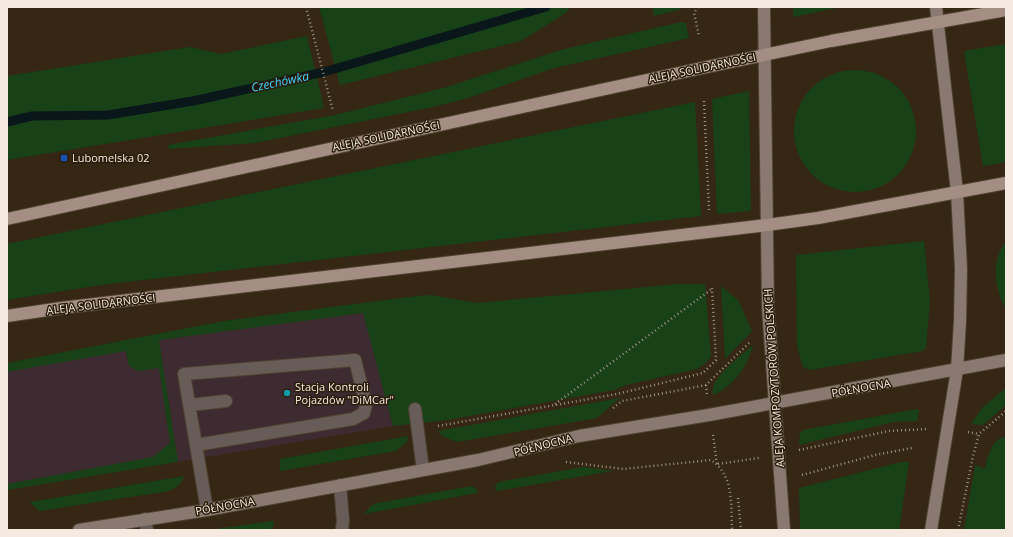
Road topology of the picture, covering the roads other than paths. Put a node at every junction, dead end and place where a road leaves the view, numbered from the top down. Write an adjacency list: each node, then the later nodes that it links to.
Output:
1 (764, 7): 5 (street, ALEJA KOMPOZYTORÓW POLSKICH)
2 (936, 7): 4 (street)
3 (1006, 10): 4 (main road)
4 (938, 22): 5 (main road, ALEJA SOLIDARNOŚCI); 7 (street)
5 (764, 55): 8 (main road, ALEJA SOLIDARNOŚCI); 9 (street, ALEJA KOMPOZYTORÓW POLSKICH)
6 (1006, 183): 7 (main road)
7 (957, 192): 9 (main road, ALEJA SOLIDARNOŚCI); 12 (street)
8 (7, 219)
9 (767, 225): 10 (main road, ALEJA SOLIDARNOŚCI); 14 (street, ALEJA KOMPOZYTORÓW POLSKICH)
10 (7, 316)
11 (1006, 360): 12 (street, PÓŁNOCNA)
12 (956, 370): 14 (street, PÓŁNOCNA); 25 (street)
13 (226, 401): 15 (lane)
14 (774, 404): 18 (street, PÓŁNOCNA); 24 (street, ALEJA KOMPOZYTORÓW POLSKICH)
15 (190, 405): 17 (lane); 17 (lane)
16 (415, 409): 18 (lane)
17 (196, 445): 20 (lane)
18 (423, 470): 19 (street, PÓŁNOCNA)
19 (340, 485): 20 (street, PÓŁNOCNA); 23 (lane)
20 (207, 510): 21 (street, PÓŁNOCNA)
21 (146, 525): 22 (street, PÓŁNOCNA)
22 (79, 530)
23 (342, 530)
24 (784, 530)
25 (931, 530)

